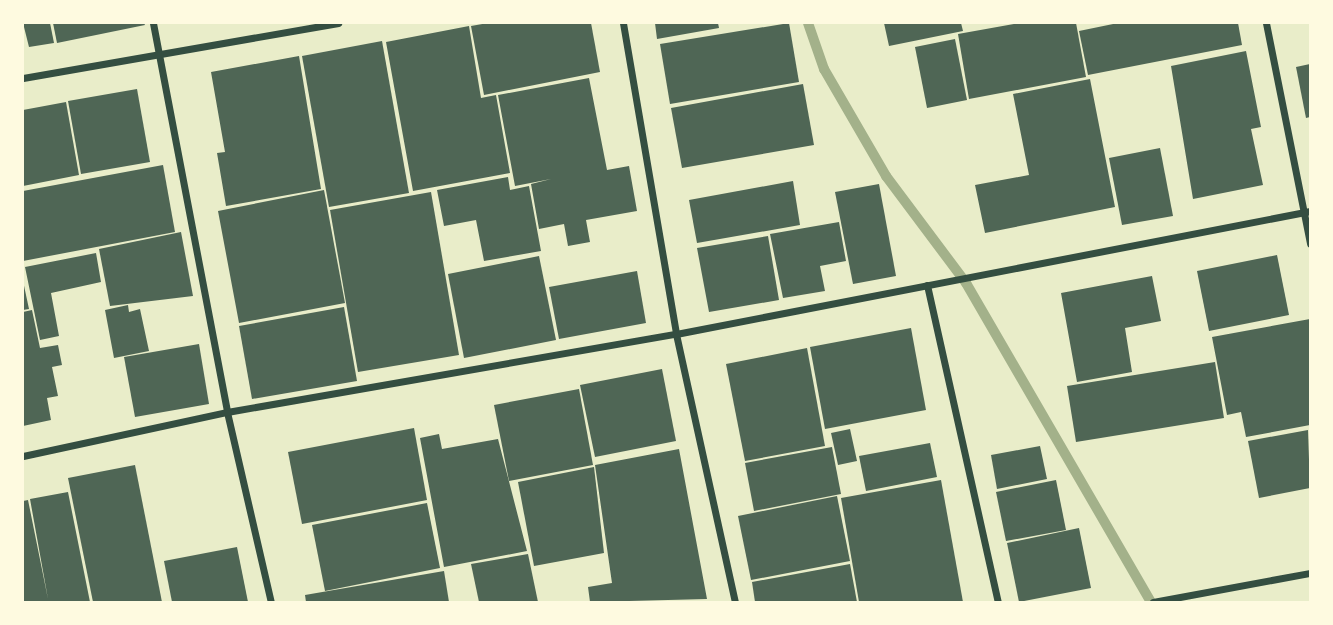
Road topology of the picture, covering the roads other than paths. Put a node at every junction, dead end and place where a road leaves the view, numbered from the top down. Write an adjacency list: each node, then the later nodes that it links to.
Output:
1 (153, 23): 5 (street)
2 (338, 23): 5 (street)
3 (623, 23): 10 (street)
4 (1266, 23): 7 (street)
5 (160, 58): 6 (street); 11 (street)
6 (23, 78)
7 (1307, 211): 8 (street); 9 (street)
8 (1310, 244)
9 (927, 285): 10 (street); 16 (street)
10 (676, 334): 11 (street); 15 (street)
11 (227, 412): 12 (street); 14 (street)
12 (23, 456)
13 (1310, 573): 17 (street)
14 (271, 602)
15 (735, 602)
16 (998, 602)
17 (1153, 602)

